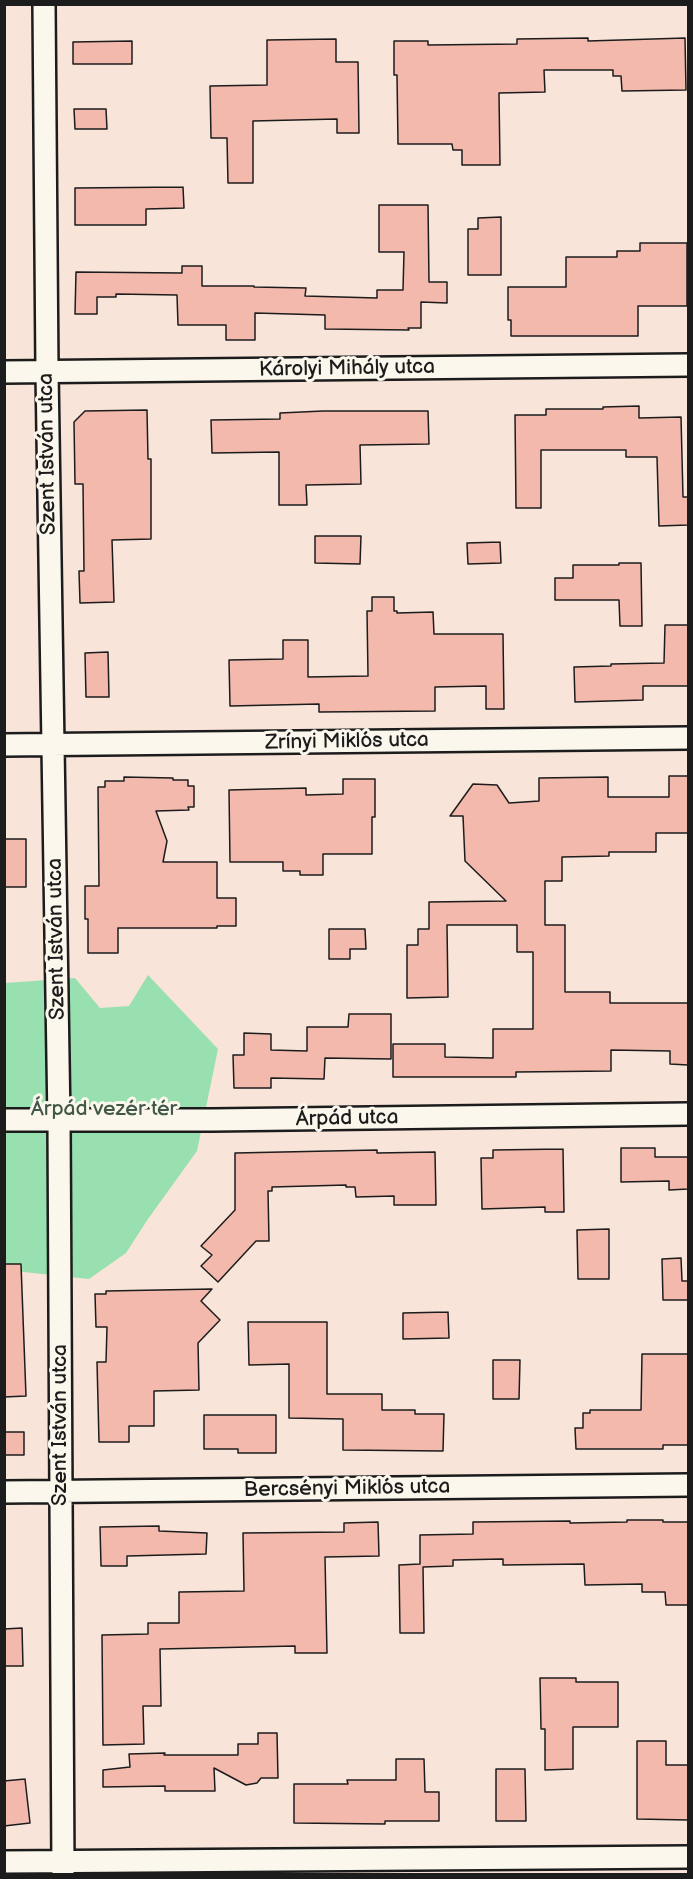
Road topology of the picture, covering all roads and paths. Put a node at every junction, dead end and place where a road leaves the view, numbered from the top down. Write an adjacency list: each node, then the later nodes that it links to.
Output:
1 (44, 4): 4 (street, Szent István utca)
2 (688, 365): 4 (street, Károlyi Mihály utca)
3 (4, 372): 4 (street, Károlyi Mihály utca)
4 (47, 372): 6 (street, Szent István utca)
5 (688, 738): 6 (street, Zrínyi Miklós utca)
6 (54, 745): 7 (street, Zrínyi Miklós utca); 10 (street, Szent István utca)
7 (4, 746)
8 (688, 1114): 10 (street, Árpád utca)
9 (4, 1120): 10 (street, Árpád utca)
10 (59, 1121): 13 (street, Szent István utca)
11 (688, 1485): 13 (street, Bercsényi Miklós utca)
12 (4, 1492): 13 (street, Bercsényi Miklós utca)
13 (62, 1492): 16 (street, Szent István utca)
14 (688, 1857): 16 (street)
15 (4, 1862): 16 (street)
16 (63, 1868)

